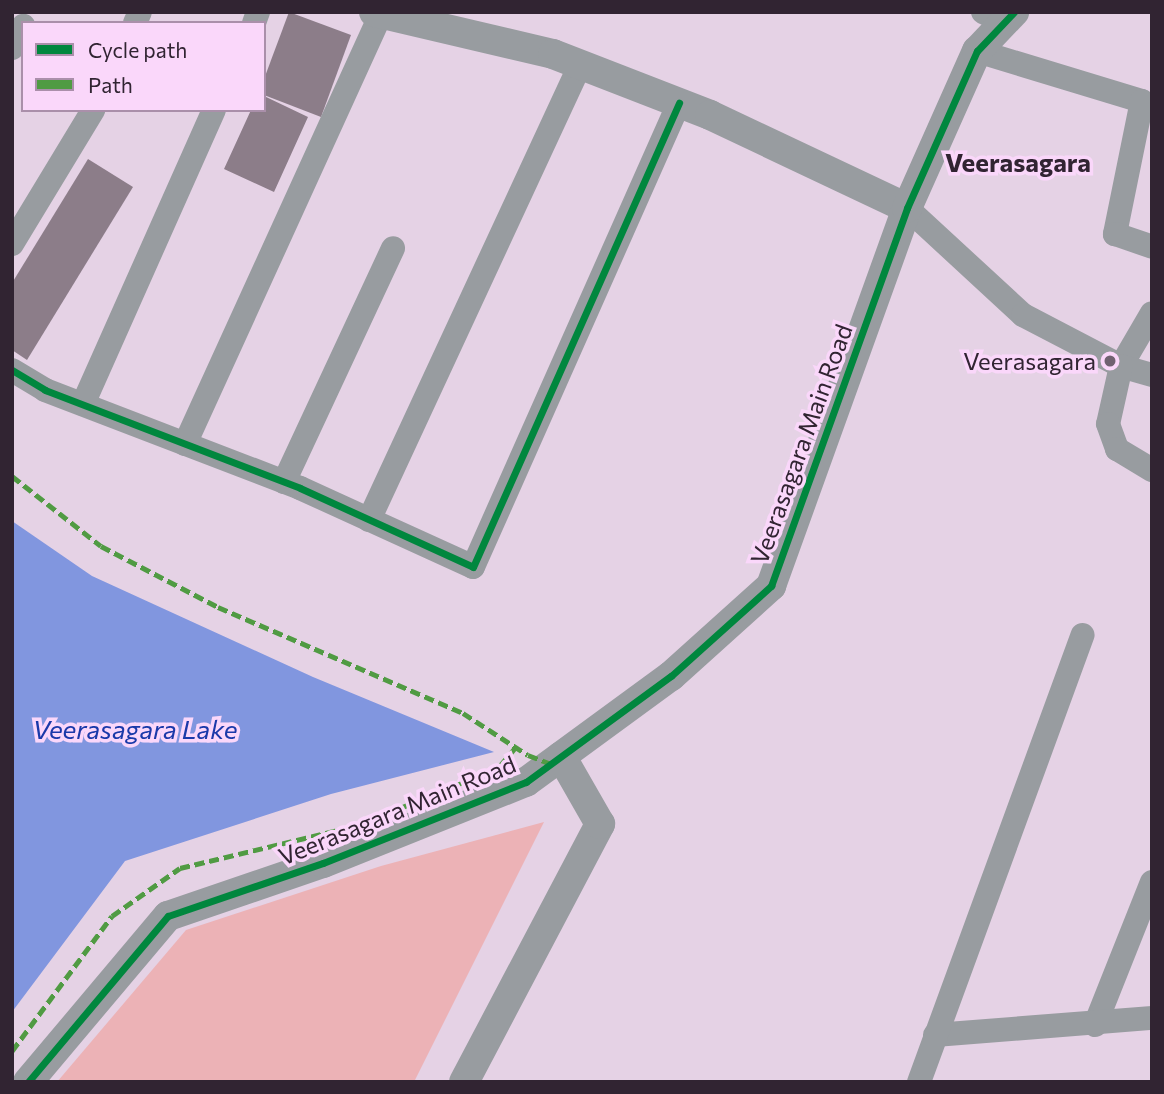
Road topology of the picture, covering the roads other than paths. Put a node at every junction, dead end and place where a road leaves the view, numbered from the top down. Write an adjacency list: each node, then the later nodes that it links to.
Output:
1 (378, 13): 3 (street); 20 (street)
2 (1000, 16): 6 (street, Veerasagara Main Road)
3 (455, 21): 7 (street)
4 (21, 28): 5 (street)
5 (12, 48)
6 (977, 51): 11 (street, Veerasagara Main Road); 13 (street)
7 (580, 65): 8 (street); 23 (street)
8 (678, 103): 11 (street); 23 (street)
9 (92, 112): 12 (street)
10 (213, 112): 19 (street)
11 (906, 208): 16 (street); 25 (street, Veerasagara Main Road)
12 (17, 228)
13 (1152, 247)
14 (393, 248): 22 (street)
15 (1152, 313): 16 (street)
16 (1121, 366): 18 (street); 21 (street)
17 (12, 370): 19 (street)
18 (1152, 376)
19 (83, 404): 20 (street)
20 (185, 444): 22 (street)
21 (1152, 470)
22 (284, 482): 23 (street)
23 (369, 520)
24 (1083, 635): 29 (street)
25 (561, 757): 30 (street, Veerasagara Main Road); 31 (street)
26 (1151, 888): 28 (street)
27 (1152, 1018): 28 (street)
28 (1095, 1025): 29 (street)
29 (935, 1035): 32 (street)
30 (28, 1082)
31 (464, 1082)
32 (919, 1082)

